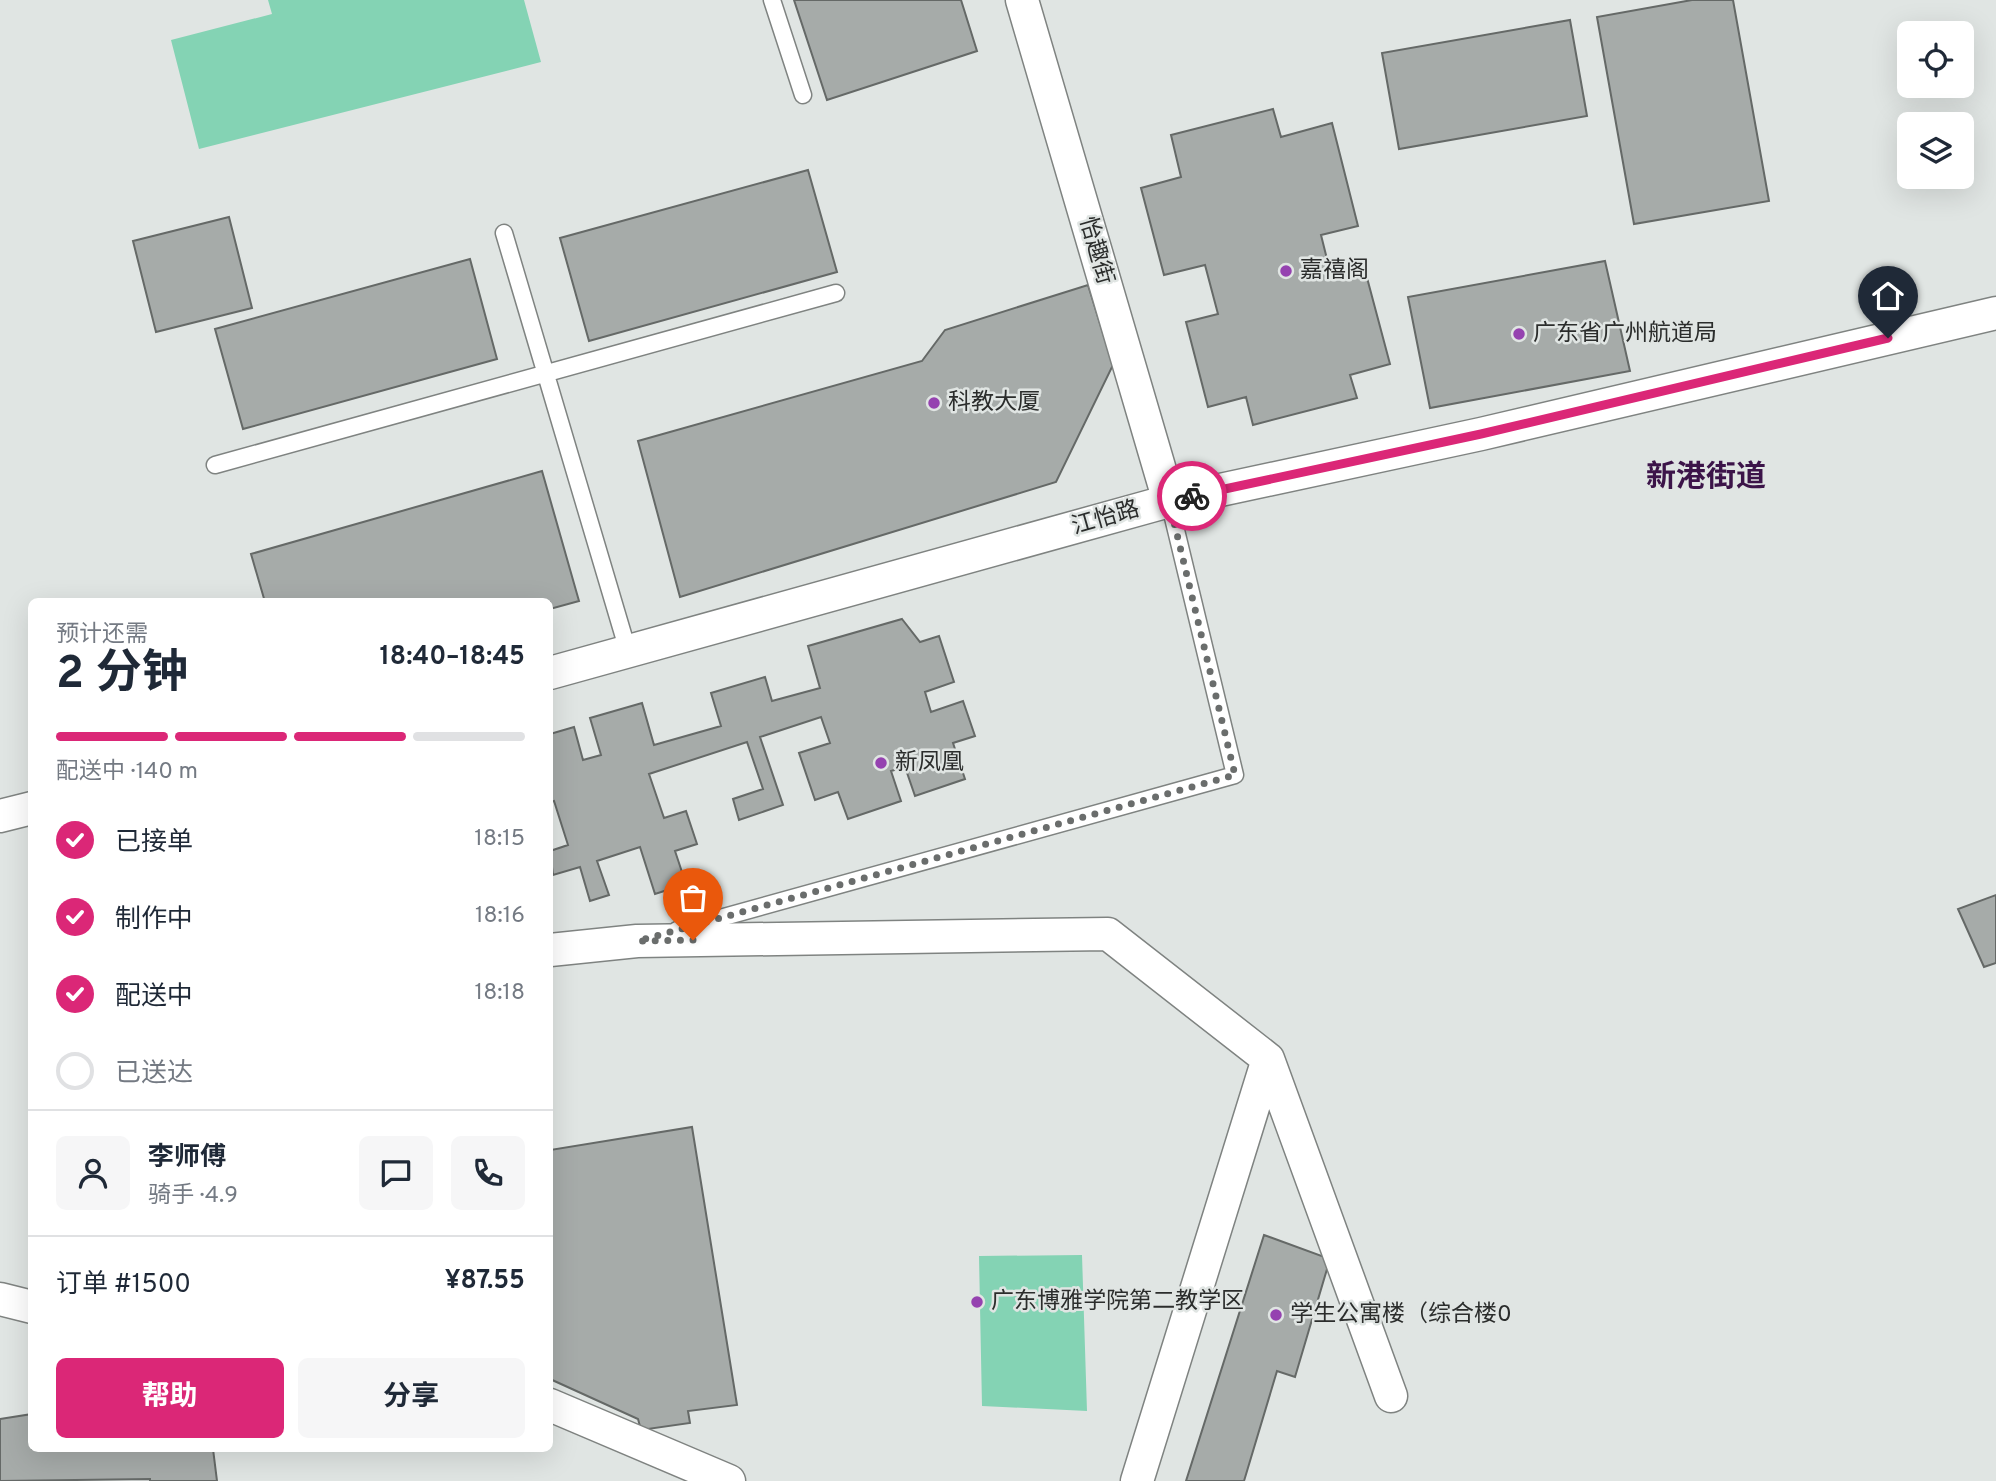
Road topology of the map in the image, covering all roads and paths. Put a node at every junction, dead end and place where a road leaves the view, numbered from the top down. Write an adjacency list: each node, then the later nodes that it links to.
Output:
1 (772, 0): 3 (lane)
2 (1022, 0): 9 (street, 怡趣街)
3 (803, 95)
4 (504, 233): 7 (lane)
5 (836, 293): 7 (lane)
6 (1996, 313): 9 (street, 江怡路)
7 (546, 373): 8 (lane); 10 (lane)
8 (215, 465)
9 (1169, 501): 10 (street, 江怡路); 14 (lane)
10 (628, 651): 11 (street, 江怡路)
11 (553, 672)
12 (28, 809): 13 (street)
13 (0, 816)
14 (638, 941): 15 (street); 16 (street)
15 (553, 950)
16 (1268, 1059): 19 (street); 22 (street)
17 (0, 1299): 18 (street)
18 (28, 1306)
19 (1391, 1396)
20 (553, 1406): 21 (street)
21 (729, 1481)
22 (1137, 1481)

